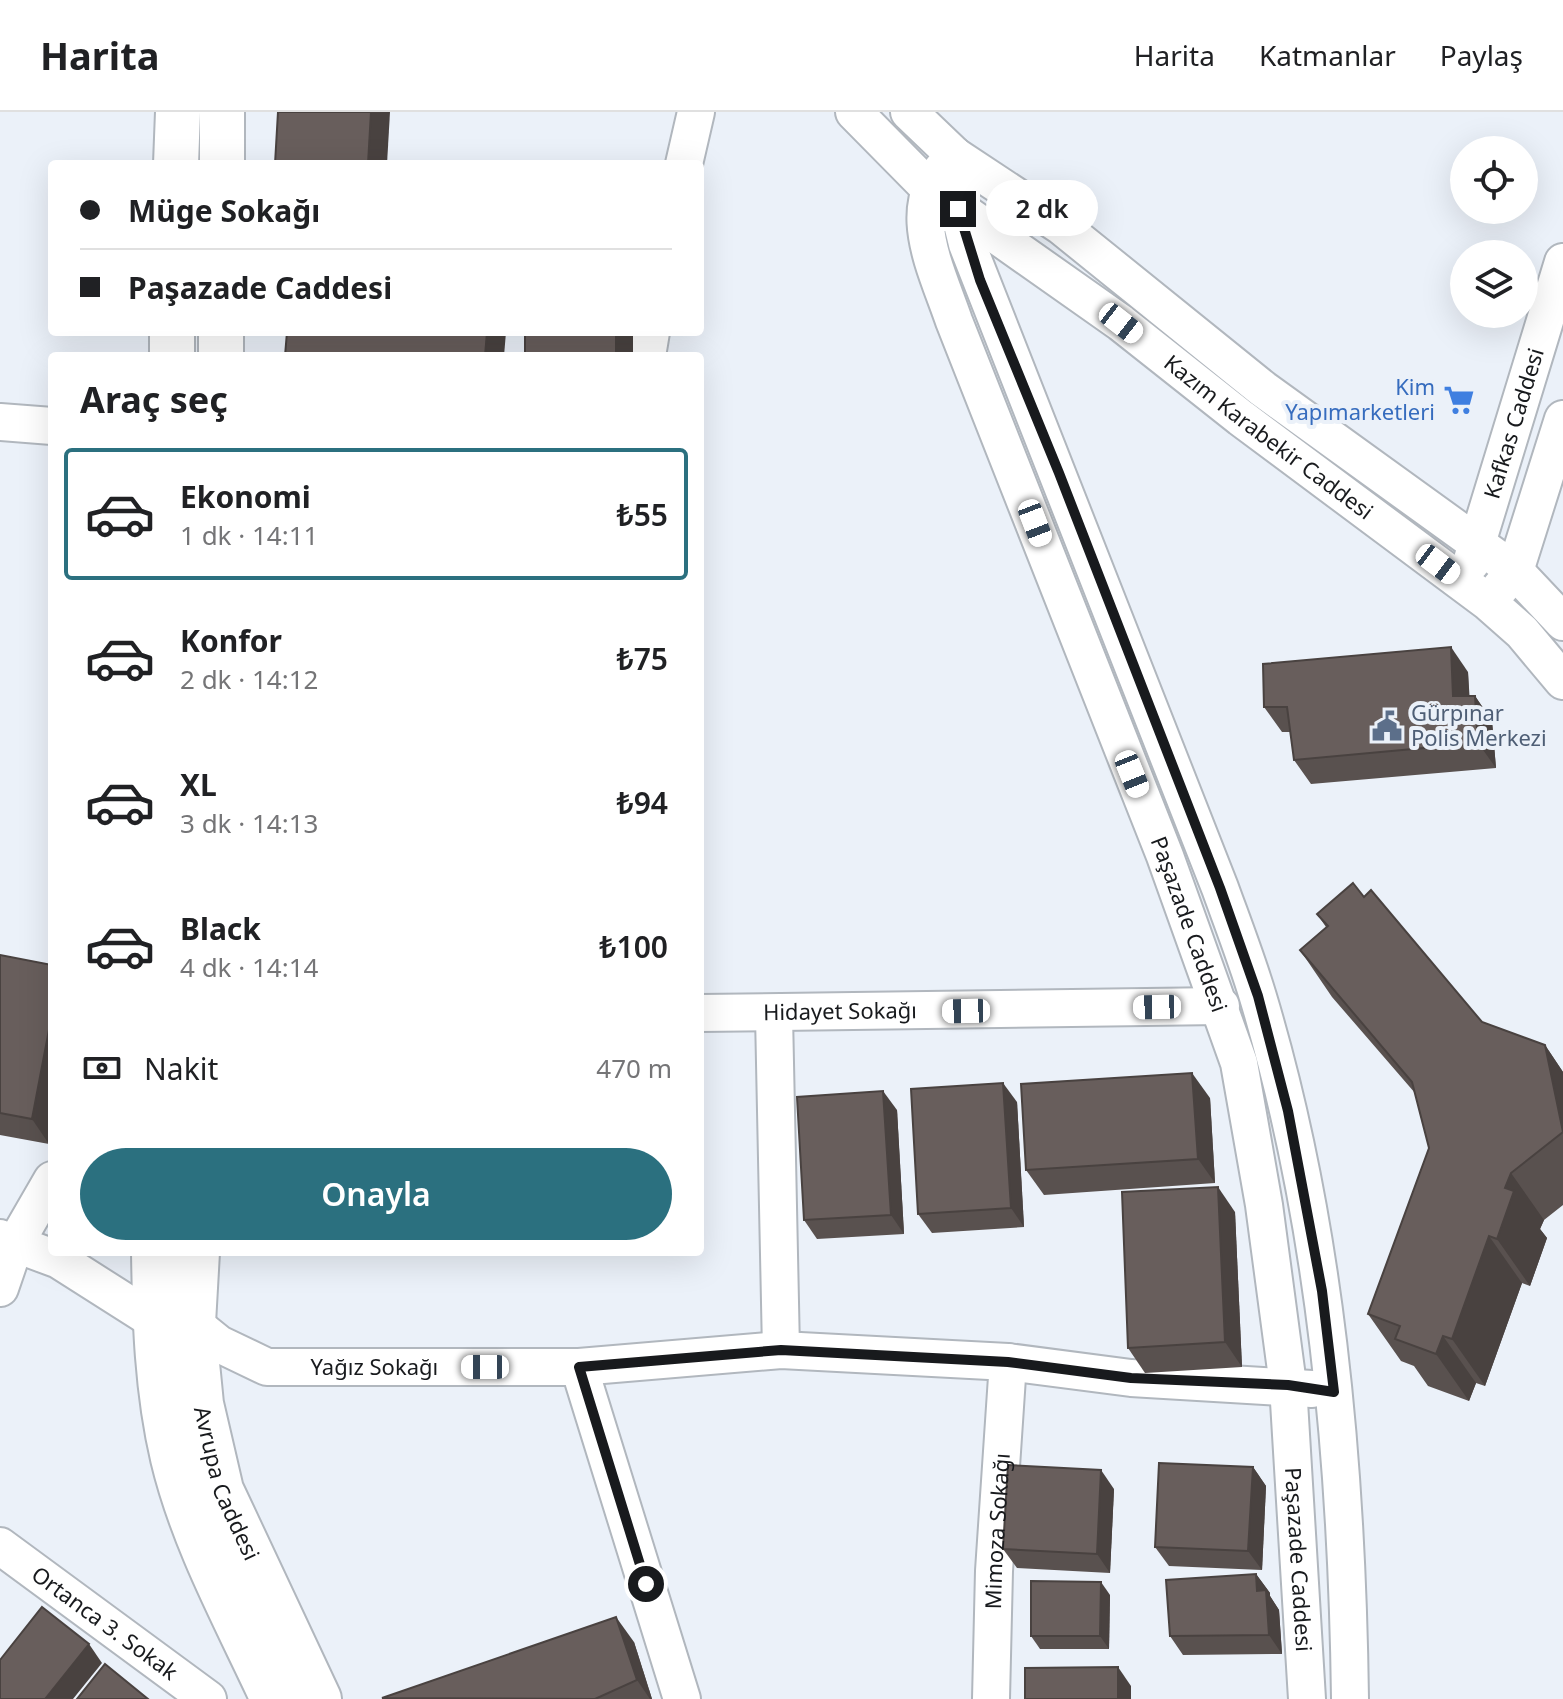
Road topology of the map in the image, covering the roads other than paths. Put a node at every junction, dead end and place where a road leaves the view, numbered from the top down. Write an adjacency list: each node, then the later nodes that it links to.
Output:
1 (178, 112): 7 (main road)
2 (222, 112): 8 (main road)
3 (696, 112): 9 (street)
4 (854, 112): 10 (street, Kazım Karabekir Caddesi)
5 (909, 112): 6 (street)
6 (955, 156): 10 (street); 11 (street, Paşazade Caddesi); 16 (street)
7 (176, 160)
8 (222, 160)
9 (685, 160)
10 (928, 187): 11 (street, Kazım Karabekir Caddesi); 21 (street, Paşazade Caddesi)
11 (958, 209): 18 (street, Kazım Karabekir Caddesi); 34 (street, Paşazade Caddesi)
12 (1563, 262): 16 (street, Kafkas Caddesi)
13 (1563, 419): 17 (street, Kafkas Caddesi)
14 (0, 422): 15 (street)
15 (48, 426)
16 (1478, 543): 17 (street); 18 (street, Kafkas Caddesi)
17 (1515, 571): 18 (street, Kafkas Caddesi); 19 (street)
18 (1476, 592): 20 (street, Kazım Karabekir Caddesi)
19 (1563, 622)
20 (1563, 681)
21 (1221, 1006): 23 (street, Hidayet Sokağı); 33 (street, Paşazade Caddesi)
22 (704, 1013): 23 (street, Hidayet Sokağı)
23 (774, 1015): 30 (street)
24 (48, 1186): 25 (street)
25 (5, 1246): 28 (street); 29 (street, Yağız Sokağı)
26 (155, 1256): 29 (main road, Avrupa Caddesi)
27 (196, 1256): 29 (main road, Avrupa Caddesi)
28 (0, 1288)
29 (174, 1322): 32 (street, Yağız Sokağı); 37 (main road, Avrupa Caddesi); 38 (main road, Avrupa Caddesi)
30 (781, 1350): 31 (street, Yağız Sokağı); 32 (street, Yağız Sokağı)
31 (1008, 1362): 33 (street, Yağız Sokağı); 40 (street, Mimoza Sokağı)
32 (579, 1367): 39 (street)
33 (1288, 1385): 34 (street, Yağız Sokağı); 41 (street, Paşazade Caddesi)
34 (1334, 1392): 42 (street, Paşazade Caddesi)
35 (0, 1546): 36 (street, Ortanca 3. Sokak)
36 (208, 1699)
37 (273, 1699)
38 (319, 1699)
39 (682, 1699)
40 (991, 1699)
41 (1307, 1699)
42 (1350, 1699)

